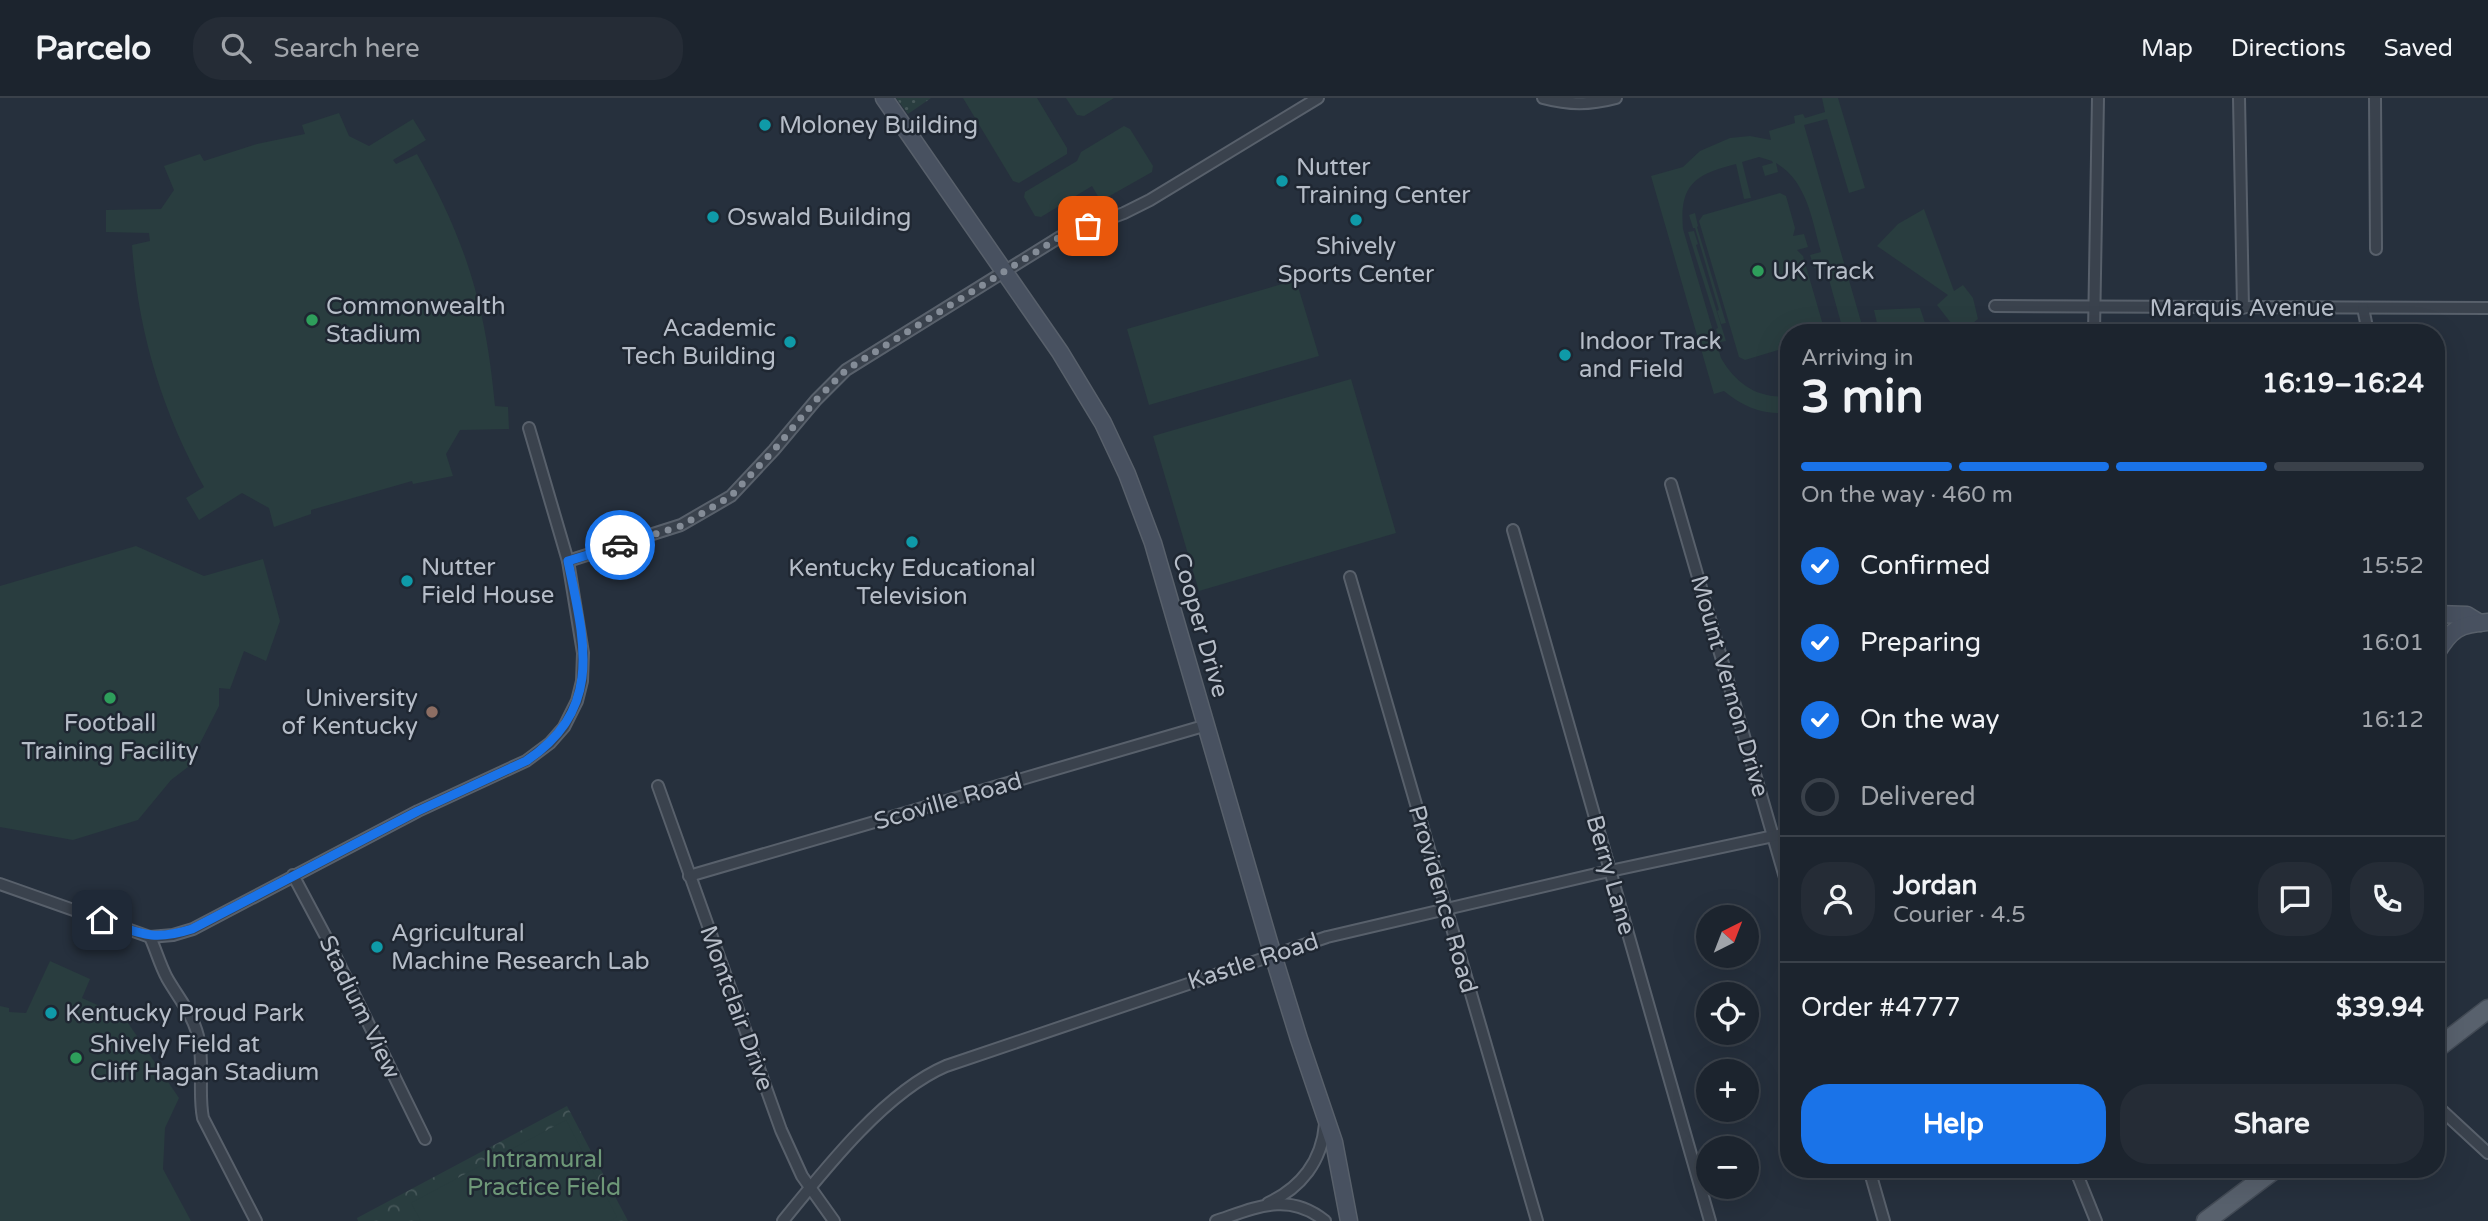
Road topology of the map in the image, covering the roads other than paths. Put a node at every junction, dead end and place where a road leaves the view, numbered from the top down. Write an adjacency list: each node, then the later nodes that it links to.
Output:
1 (884, 98): 9 (main road, Cooper Drive)
2 (1318, 98): 9 (street)
3 (1543, 98): 4 (street)
4 (1616, 98)
5 (2098, 98): 11 (street)
6 (2239, 98): 14 (street)
7 (2375, 98): 8 (street)
8 (2375, 249)
9 (1006, 272): 20 (street); 25 (main road, Cooper Drive)
10 (1995, 306): 11 (street, Marquis Avenue)
11 (2097, 306): 14 (street, Marquis Avenue); 15 (street)
12 (2363, 308): 13 (street, Marquis Avenue); 14 (street, Marquis Avenue); 16 (street)
13 (2488, 308)
14 (2243, 309)
15 (2095, 324)
16 (2366, 324)
17 (529, 428): 20 (street)
18 (1671, 484): 28 (street, Mount Vernon Drive)
19 (1513, 530): 30 (street, Berry Lane)
20 (568, 561): 31 (street)
21 (1350, 577): 34 (street, Providence Road)
22 (2445, 614): 23 (main road)
23 (2484, 623): 24 (main road)
24 (2445, 639)
25 (1207, 725): 32 (street, Scoville Road); 36 (main road, Cooper Drive)
26 (657, 786): 32 (street, Montclair Drive)
27 (1780, 835): 28 (street, Kastle Road)
28 (1774, 836): 29 (street, Mount Vernon Drive); 30 (street, Kastle Road)
29 (1780, 858)
30 (1610, 872): 34 (street, Kastle Road); 55 (street, Berry Lane)
31 (293, 876): 35 (street); 41 (street, Stadium View)
32 (689, 876): 46 (street, Montclair Drive)
33 (0, 884): 35 (street)
34 (1446, 908): 36 (street, Kastle Road); 54 (street, Providence Road)
35 (150, 937): 48 (street)
36 (1273, 953): 40 (main road, Cooper Drive); 46 (street, Kastle Road)
37 (2488, 1009): 38 (main road)
38 (2445, 1042)
39 (2445, 1113): 42 (street)
40 (1325, 1115): 47 (street); 53 (main road, Cooper Drive)
41 (425, 1139)
42 (2488, 1153)
43 (1872, 1178): 56 (street)
44 (2079, 1178): 57 (street)
45 (2253, 1178): 58 (main road)
46 (810, 1188): 49 (street, Kastle Road); 50 (street, Montclair Drive)
47 (1265, 1204): 51 (street); 52 (street)
48 (256, 1221)
49 (783, 1221)
50 (834, 1221)
51 (1216, 1221)
52 (1325, 1221)
53 (1349, 1221)
54 (1537, 1221)
55 (1710, 1221)
56 (1884, 1221)
57 (2096, 1221)
58 (2206, 1221)

